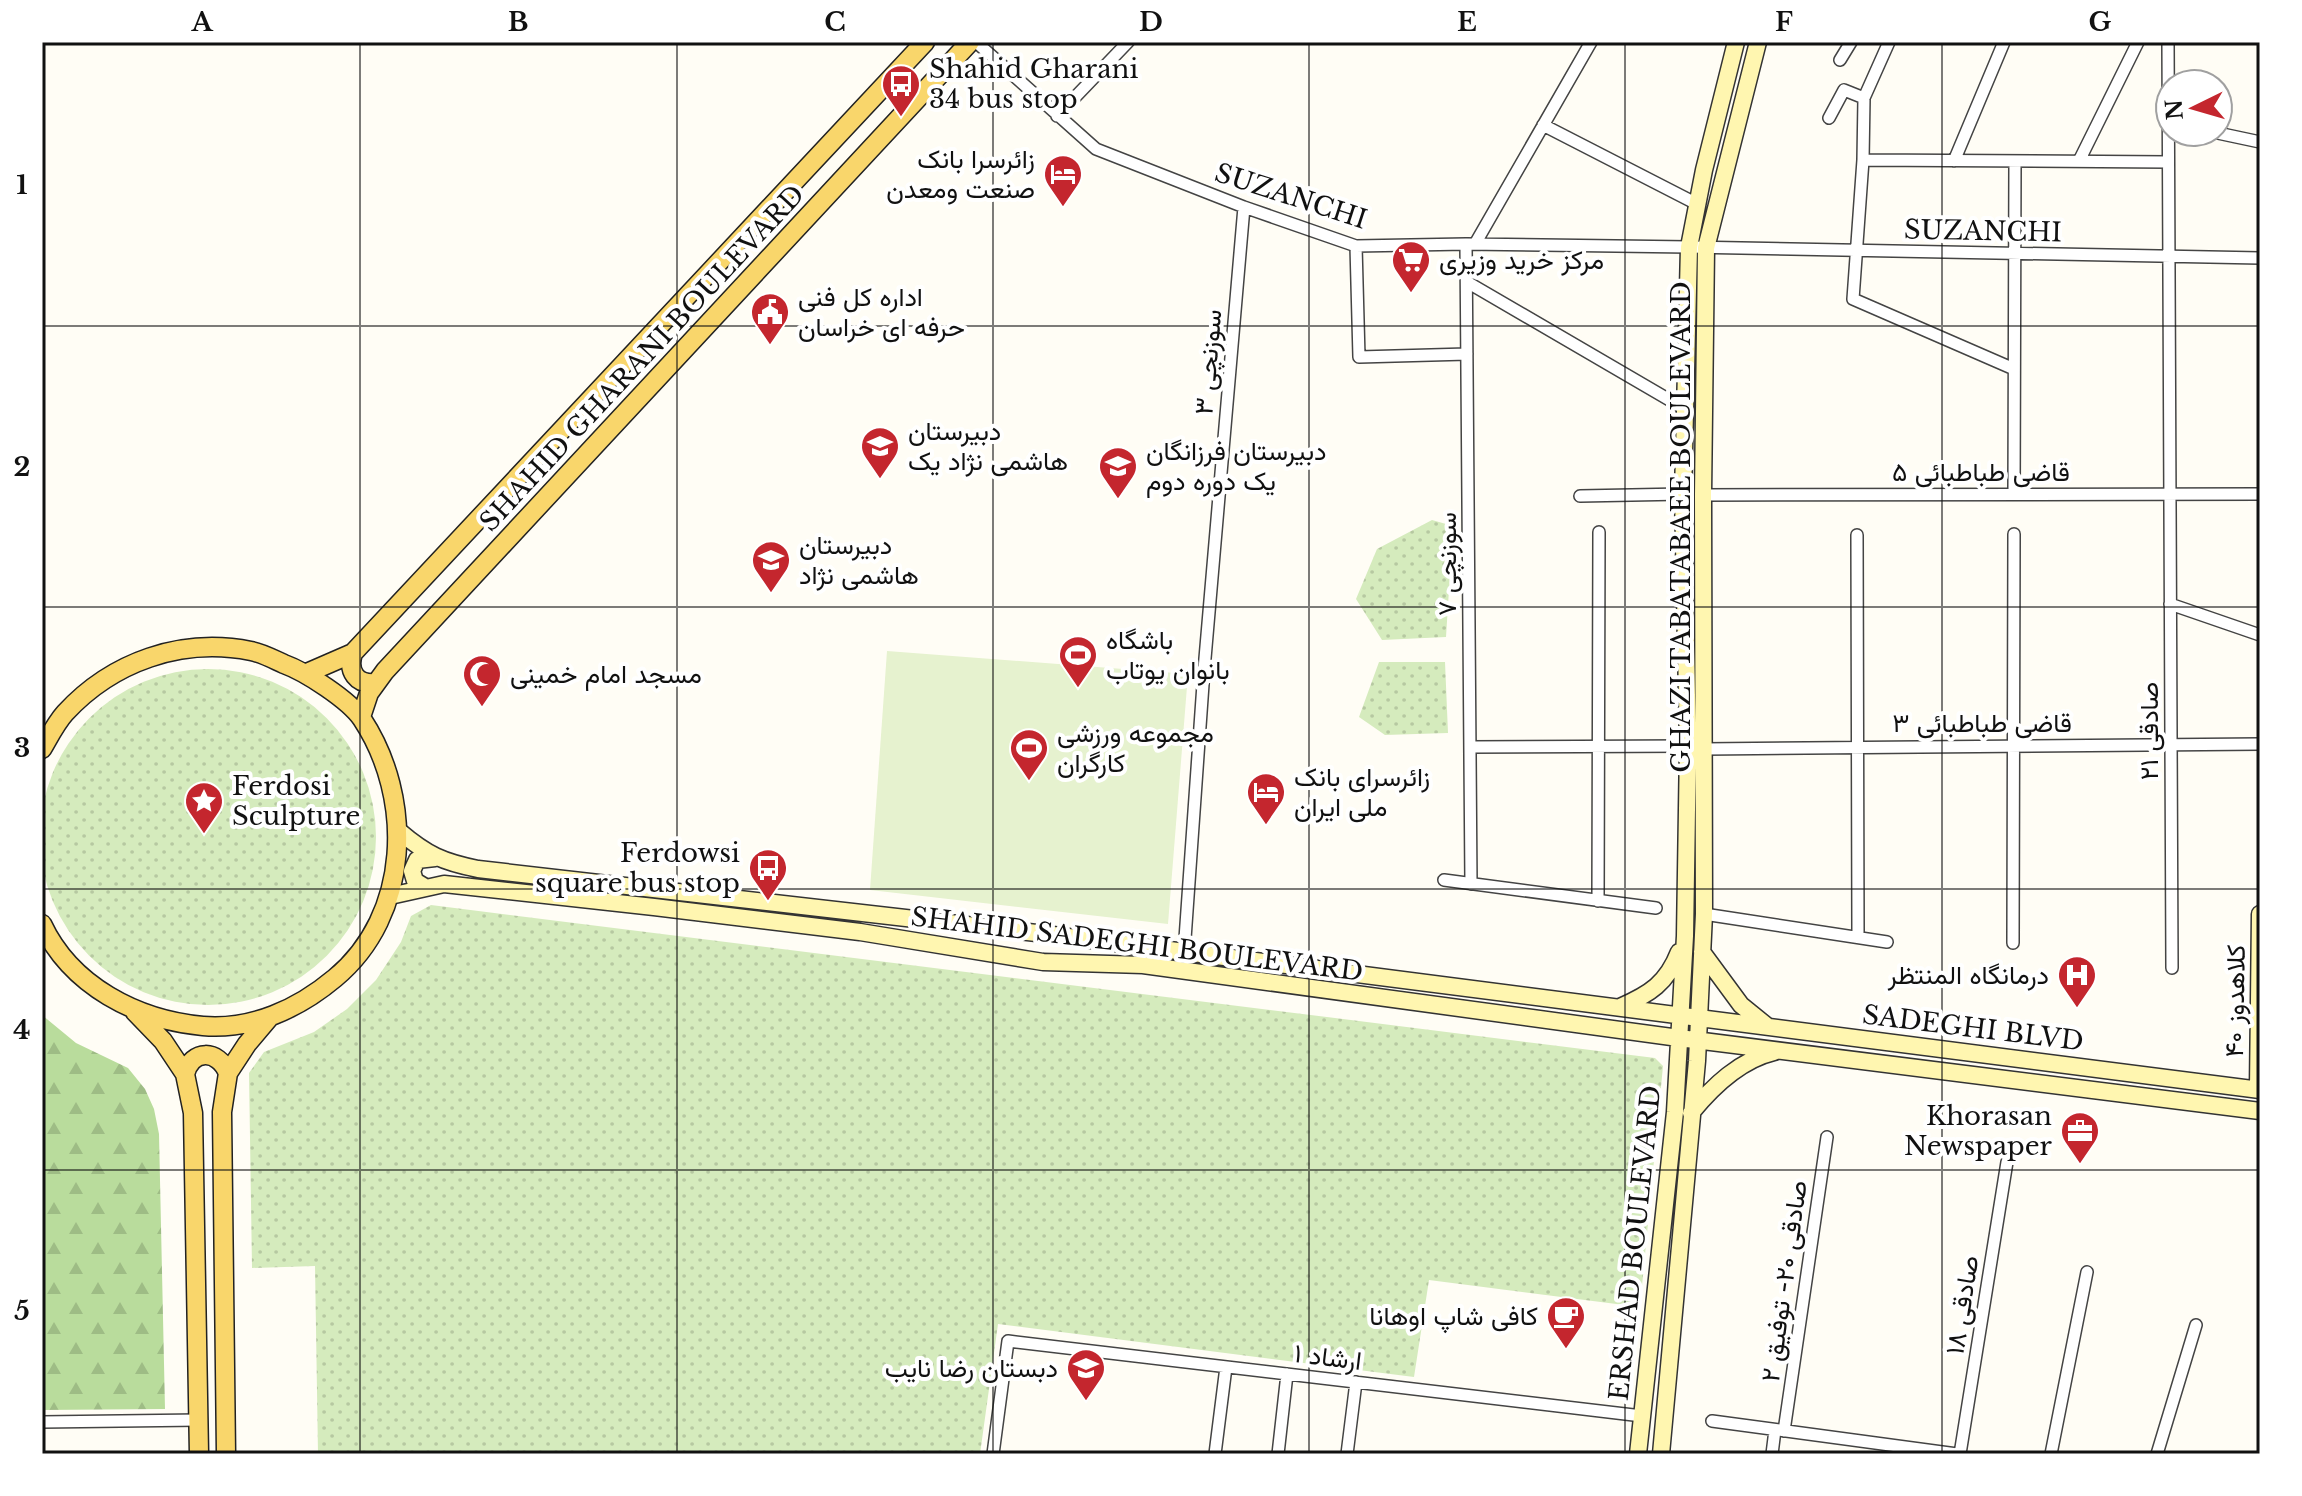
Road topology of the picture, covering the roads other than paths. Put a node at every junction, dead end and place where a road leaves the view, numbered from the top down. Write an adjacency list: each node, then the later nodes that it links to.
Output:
1 (973, 42): 15 (street, SUZANCHI); 52 (main road, SHAHID GHARANI BOULEVARD)
2 (1128, 42): 15 (street)
3 (1591, 42): 17 (street)
4 (1736, 42): 26 (main road, GHAZI TABATABAEE BOULEVARD)
5 (1758, 42): 30 (main road, GHAZI TABATABAEE BOULEVARD)
6 (1851, 42): 12 (street)
7 (1889, 42): 14 (street)
8 (2004, 42): 22 (street)
9 (2138, 42): 24 (street)
10 (2168, 42): 13 (street, صادقی ۲۱)
11 (918, 46): 50 (main road, SHAHID GHARANI BOULEVARD)
12 (1840, 60)
13 (2168, 68)
14 (1864, 98): 16 (street); 21 (street)
15 (1057, 116): 27 (street, SUZANCHI)
16 (1829, 118)
17 (1543, 125): 26 (street); 28 (street)
18 (2234, 136): 19 (street)
19 (2260, 142)
20 (2168, 148): 25 (street, صادقی ۲۱)
21 (1863, 160): 22 (street); 31 (street)
22 (1954, 161): 23 (street)
23 (2015, 161): 24 (street); 32 (street)
24 (2079, 161): 25 (street)
25 (2168, 162): 33 (street, صادقی ۲۱)
26 (1697, 204): 30 (main road, GHAZI TABATABAEE BOULEVARD)
27 (1244, 207): 29 (street, SUZANCHI); 79 (street, سوزنچی ۳)
28 (1471, 244): 29 (street, SUZANCHI); 30 (street, SUZANCHI); 35 (street, سوزنچی ۷)
29 (1356, 246): 36 (street)
30 (1697, 247): 31 (street, SUZANCHI); 38 (main road, GHAZI TABATABAEE BOULEVARD); 43 (main road, GHAZI TABATABAEE BOULEVARD)
31 (1857, 250): 32 (street, SUZANCHI); 37 (street)
32 (2014, 253): 33 (street, SUZANCHI); 37 (street)
33 (2169, 256): 34 (street, SUZANCHI); 41 (street, صادقی ۲۱)
34 (2260, 258)
35 (1467, 282): 36 (street, سوزنچی ۷); 38 (street)
36 (1467, 354): 58 (street, سوزنچی ۷)
37 (2014, 369): 40 (street)
38 (1685, 409): 39 (main road, GHAZI TABATABAEE BOULEVARD)
39 (1683, 494): 44 (street); 60 (main road, GHAZI TABATABAEE BOULEVARD)
40 (2014, 494): 41 (street, قاضی طباطبائی ۵); 43 (street, قاضی طباطبائی ۵)
41 (2170, 494): 42 (street, قاضی طباطبائی ۵); 48 (street, صادقی ۲۱)
42 (2260, 494)
43 (1703, 495): 60 (main road, GHAZI TABATABAEE BOULEVARD)
44 (1580, 496)
45 (1599, 532): 59 (street)
46 (2014, 534): 55 (street)
47 (1857, 535): 57 (street)
48 (2170, 604): 49 (street); 56 (street, صادقی ۲۱)
49 (2260, 635)
50 (353, 653): 51 (main road, SHAHID GHARANI BOULEVARD); 52 (main road)
51 (307, 673): 53 (main road); 61 (main road)
52 (376, 683): 53 (main road, SHAHID GHARANI BOULEVARD)
53 (361, 717): 62 (main road)
54 (2260, 744): 56 (street, قاضی طباطبائی ۳)
55 (2013, 745): 56 (street, قاضی طباطبائی ۳); 57 (street, قاضی طباطبائی ۳); 77 (street)
56 (2171, 745): 81 (street, صادقی ۲۱)
57 (1858, 746): 60 (street, قاضی طباطبائی ۳); 75 (street)
58 (1471, 747): 59 (street, قاضی طباطبائی ۳); 65 (street, سوزنچی ۷)
59 (1599, 747): 60 (street, قاضی طباطبائی ۳); 68 (street)
60 (1696, 748): 70 (main road, GHAZI TABATABAEE BOULEVARD); 74 (main road, GHAZI TABATABAEE BOULEVARD)
61 (42, 749)
62 (399, 831): 63 (main road, SHAHID SADEGHI BOULEVARD); 67 (main road)
63 (437, 858): 66 (main road); 73 (main road, SHAHID SADEGHI BOULEVARD)
64 (1444, 880): 65 (street)
65 (1471, 884): 68 (street)
66 (425, 887): 67 (main road, SHAHID SADEGHI BOULEVARD); 80 (main road, SHAHID SADEGHI BOULEVARD)
67 (390, 896): 85 (main road)
68 (1598, 901): 69 (street)
69 (1656, 908)
70 (1704, 914): 75 (street); 78 (main road, GHAZI TABATABAEE BOULEVARD)
71 (2260, 914): 93 (main road, کلاهدوز ۴۰)
72 (42, 924): 83 (main road)
73 (1045, 934): 79 (main road, SHAHID SADEGHI BOULEVARD); 80 (main road)
74 (1685, 936): 82 (main road); 84 (main road, GHAZI TABATABAEE BOULEVARD)
75 (1858, 937): 76 (street)
76 (1887, 942)
77 (2013, 943)
78 (1702, 952): 86 (main road, GHAZI TABATABAEE BOULEVARD); 87 (main road)
79 (1184, 953): 82 (main road, SHAHID SADEGHI BOULEVARD)
80 (1043, 962): 88 (main road, SHAHID SADEGHI BOULEVARD)
81 (2172, 968)
82 (1618, 1008): 84 (main road, SHAHID SADEGHI BOULEVARD)
83 (133, 1010): 85 (main road); 92 (main road)
84 (1680, 1016): 86 (main road, SADEGHI BLVD); 88 (main road, ERSHAD BOULEVARD)
85 (269, 1018): 91 (main road)
86 (1699, 1018): 87 (main road, SADEGHI BLVD); 89 (main road, ERSHAD BOULEVARD)
87 (1768, 1027): 93 (main road, SADEGHI BLVD)
88 (1679, 1038): 89 (main road, SHAHID SADEGHI BOULEVARD); 103 (main road, ERSHAD BOULEVARD)
89 (1698, 1040): 90 (main road, SHAHID SADEGHI BOULEVARD); 95 (main road, ERSHAD BOULEVARD)
90 (1783, 1050): 94 (main road, SADEGHI BLVD); 95 (main road)
91 (228, 1073): 92 (main road); 109 (main road)
92 (185, 1074): 104 (main road)
93 (2259, 1089)
94 (2260, 1111)
95 (1691, 1113): 115 (main road, ERSHAD BOULEVARD)
96 (1827, 1137): 107 (street, صادقی ۲۰- توفیق ۲)
97 (2007, 1162): 117 (street, صادقی ۱۸)
98 (2087, 1272): 118 (street)
99 (2196, 1325): 119 (street)
100 (1226, 1367): 101 (street, ارشاد ۱); 110 (street, ارشاد ۱); 111 (street)
101 (1287, 1374): 102 (street, ارشاد ۱); 112 (street)
102 (1356, 1382): 103 (street, ارشاد ۱); 113 (street)
103 (1642, 1416): 114 (main road, ERSHAD BOULEVARD)
104 (199, 1420): 106 (street); 108 (main road)
105 (1712, 1421): 107 (street)
106 (42, 1422)
107 (1779, 1430): 116 (street, صادقی ۲۰- توفیق ۲); 117 (street)
108 (199, 1454)
109 (226, 1454)
110 (993, 1454)
111 (1215, 1454)
112 (1278, 1454)
113 (1347, 1454)
114 (1638, 1454)
115 (1661, 1454)
116 (1772, 1454)
117 (1959, 1454)
118 (2051, 1454)
119 (2157, 1454)

